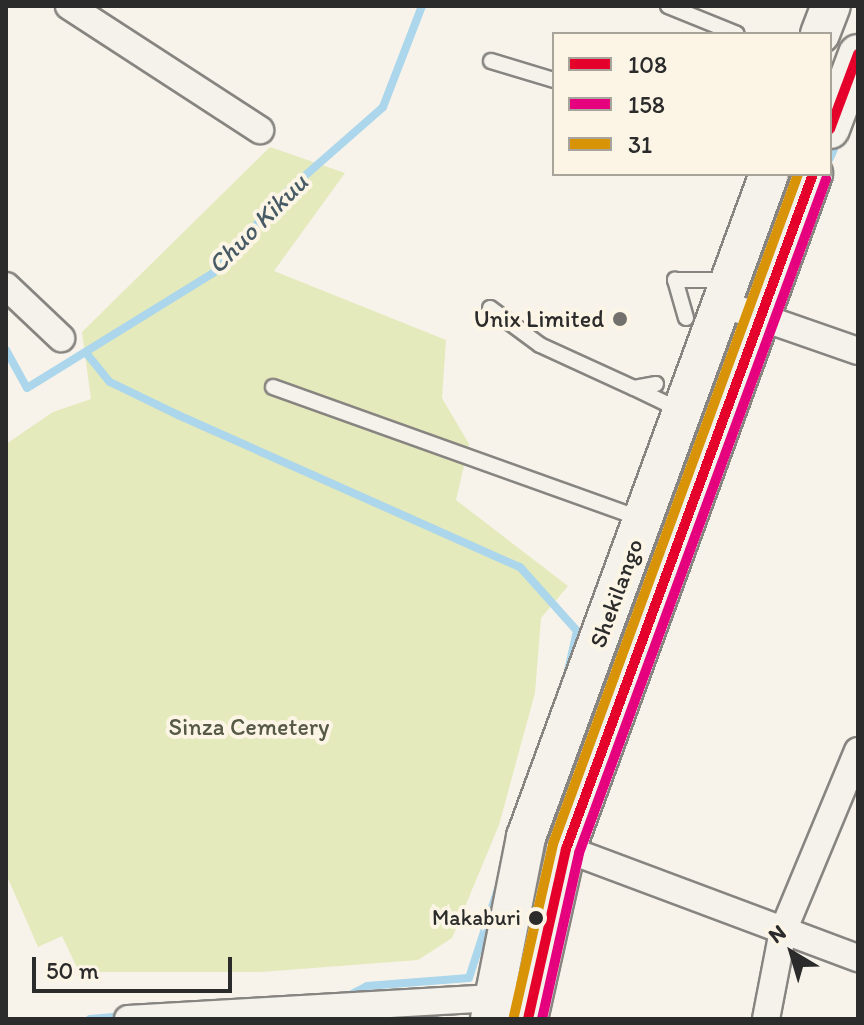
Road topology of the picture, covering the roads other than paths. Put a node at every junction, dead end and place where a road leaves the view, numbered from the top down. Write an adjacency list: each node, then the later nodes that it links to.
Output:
1 (69, 6): 10 (street)
2 (668, 6): 4 (lane)
3 (831, 6): 5 (main road)
4 (732, 32)
5 (821, 32)
6 (858, 54): 9 (main road)
7 (491, 61): 8 (lane)
8 (552, 79)
9 (832, 124)
10 (260, 130)
11 (768, 176): 14 (main road, Shekilango)
12 (812, 176): 16 (main road, Shekilango)
13 (6, 286): 17 (street)
14 (713, 300): 16 (street); 21 (main road, Shekilango)
15 (490, 308): 20 (lane)
16 (760, 315): 18 (street); 22 (main road, Shekilango)
17 (61, 338)
18 (858, 351)
19 (273, 387): 23 (lane)
20 (634, 388): 21 (lane); 21 (lane)
21 (676, 398): 22 (main road); 23 (main road, Shekilango)
22 (727, 409): 25 (main road, Shekilango)
23 (643, 519): 28 (main road, Shekilango)
24 (858, 751): 26 (street)
25 (566, 849): 26 (street); 29 (main road, Shekilango)
26 (783, 931): 27 (street); 32 (street)
27 (858, 958)
28 (491, 1007): 29 (street); 30 (street)
29 (529, 1008)
30 (349, 1013): 31 (street)
31 (128, 1019)
32 (766, 1019)

